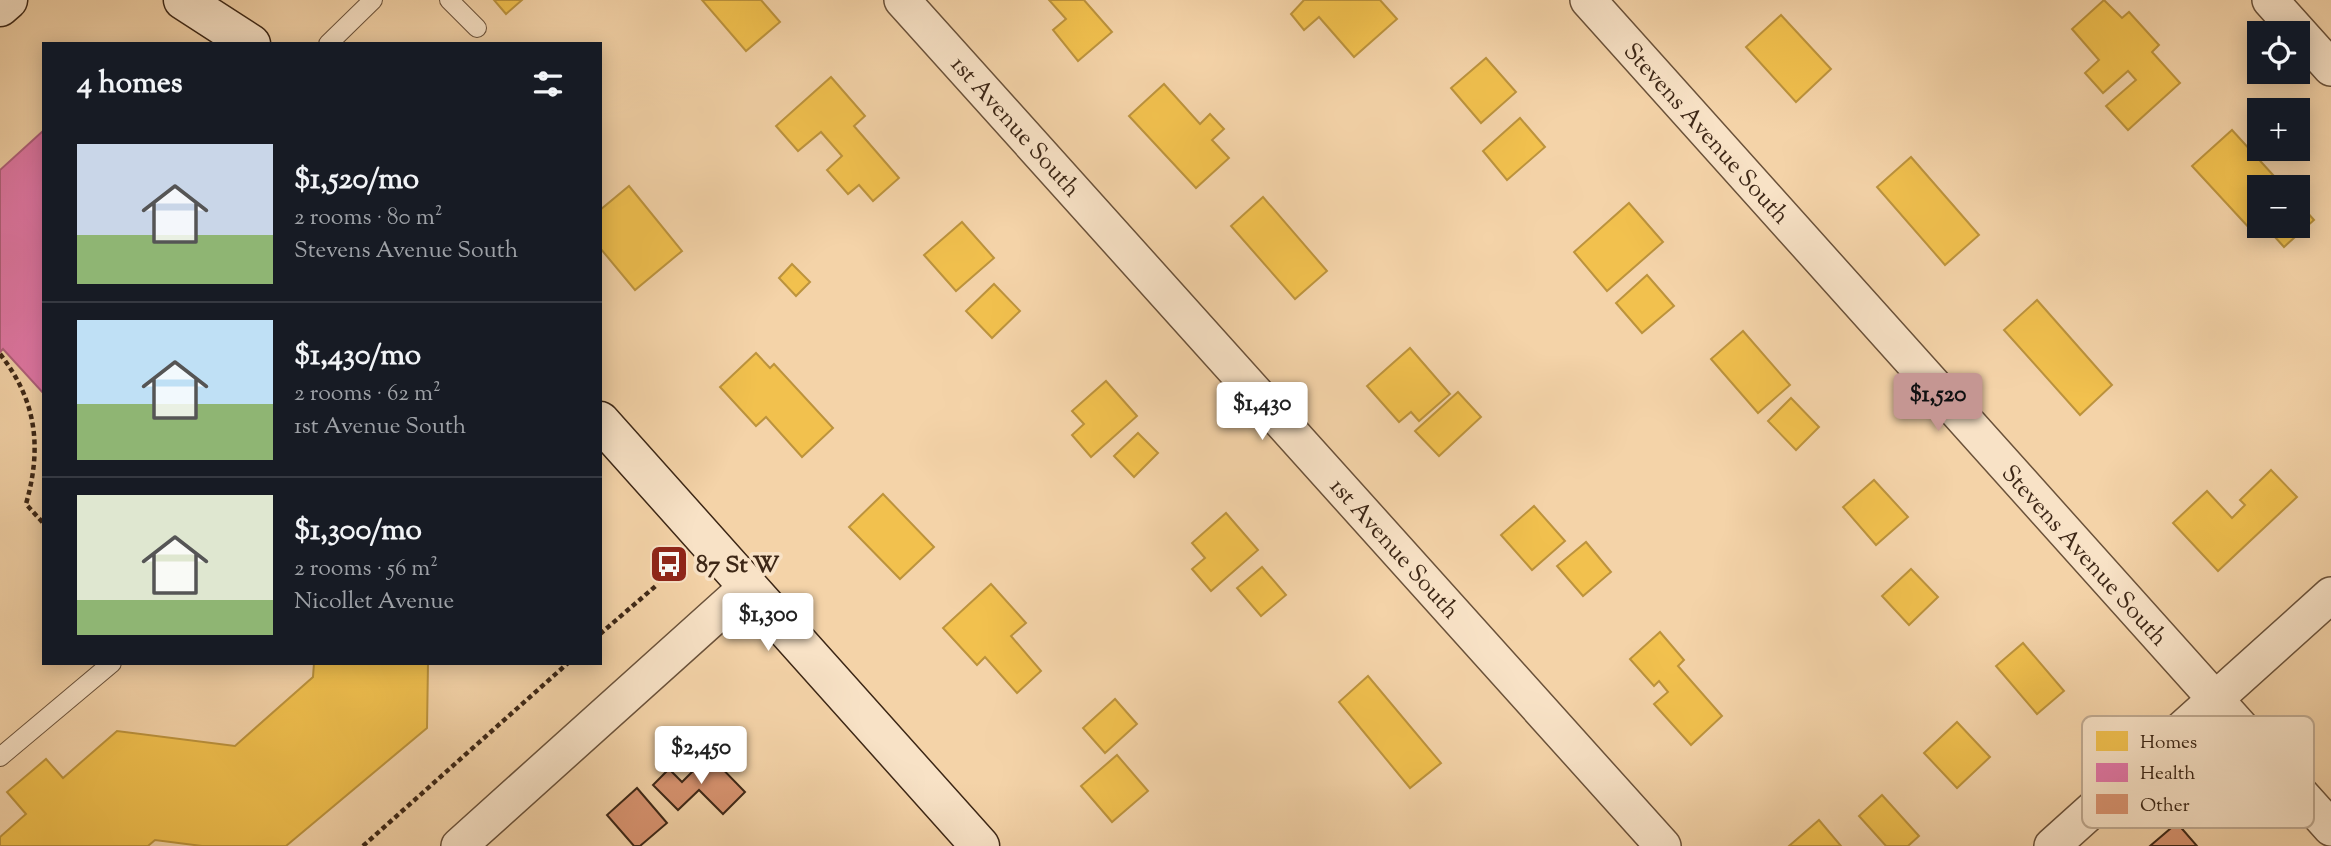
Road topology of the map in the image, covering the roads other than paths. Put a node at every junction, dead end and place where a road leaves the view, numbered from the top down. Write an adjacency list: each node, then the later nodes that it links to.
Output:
1 (8, 0): 9 (main road)
2 (183, 0): 11 (main road)
3 (223, 0): 12 (main road)
4 (373, 0): 13 (lane)
5 (449, 0): 10 (lane)
6 (902, 0): 28 (street, 1st Avenue South)
7 (1588, 0): 19 (street, Stevens Avenue South)
8 (2270, 0): 14 (street)
9 (0, 7)
10 (477, 28)
11 (248, 42)
12 (261, 42)
13 (330, 42)
14 (2331, 68)
15 (602, 423): 16 (main road)
16 (748, 586): 26 (street); 27 (main road)
17 (2331, 595): 19 (street)
18 (110, 665): 22 (lane)
19 (2215, 699): 20 (street); 21 (street, Stevens Avenue South)
20 (2196, 716)
21 (2230, 716)
22 (0, 757)
23 (2314, 809): 25 (street, Stevens Avenue South)
24 (2082, 819): 29 (street)
25 (2331, 828)
26 (459, 846)
27 (981, 846)
28 (1663, 846)
29 (2052, 846)

